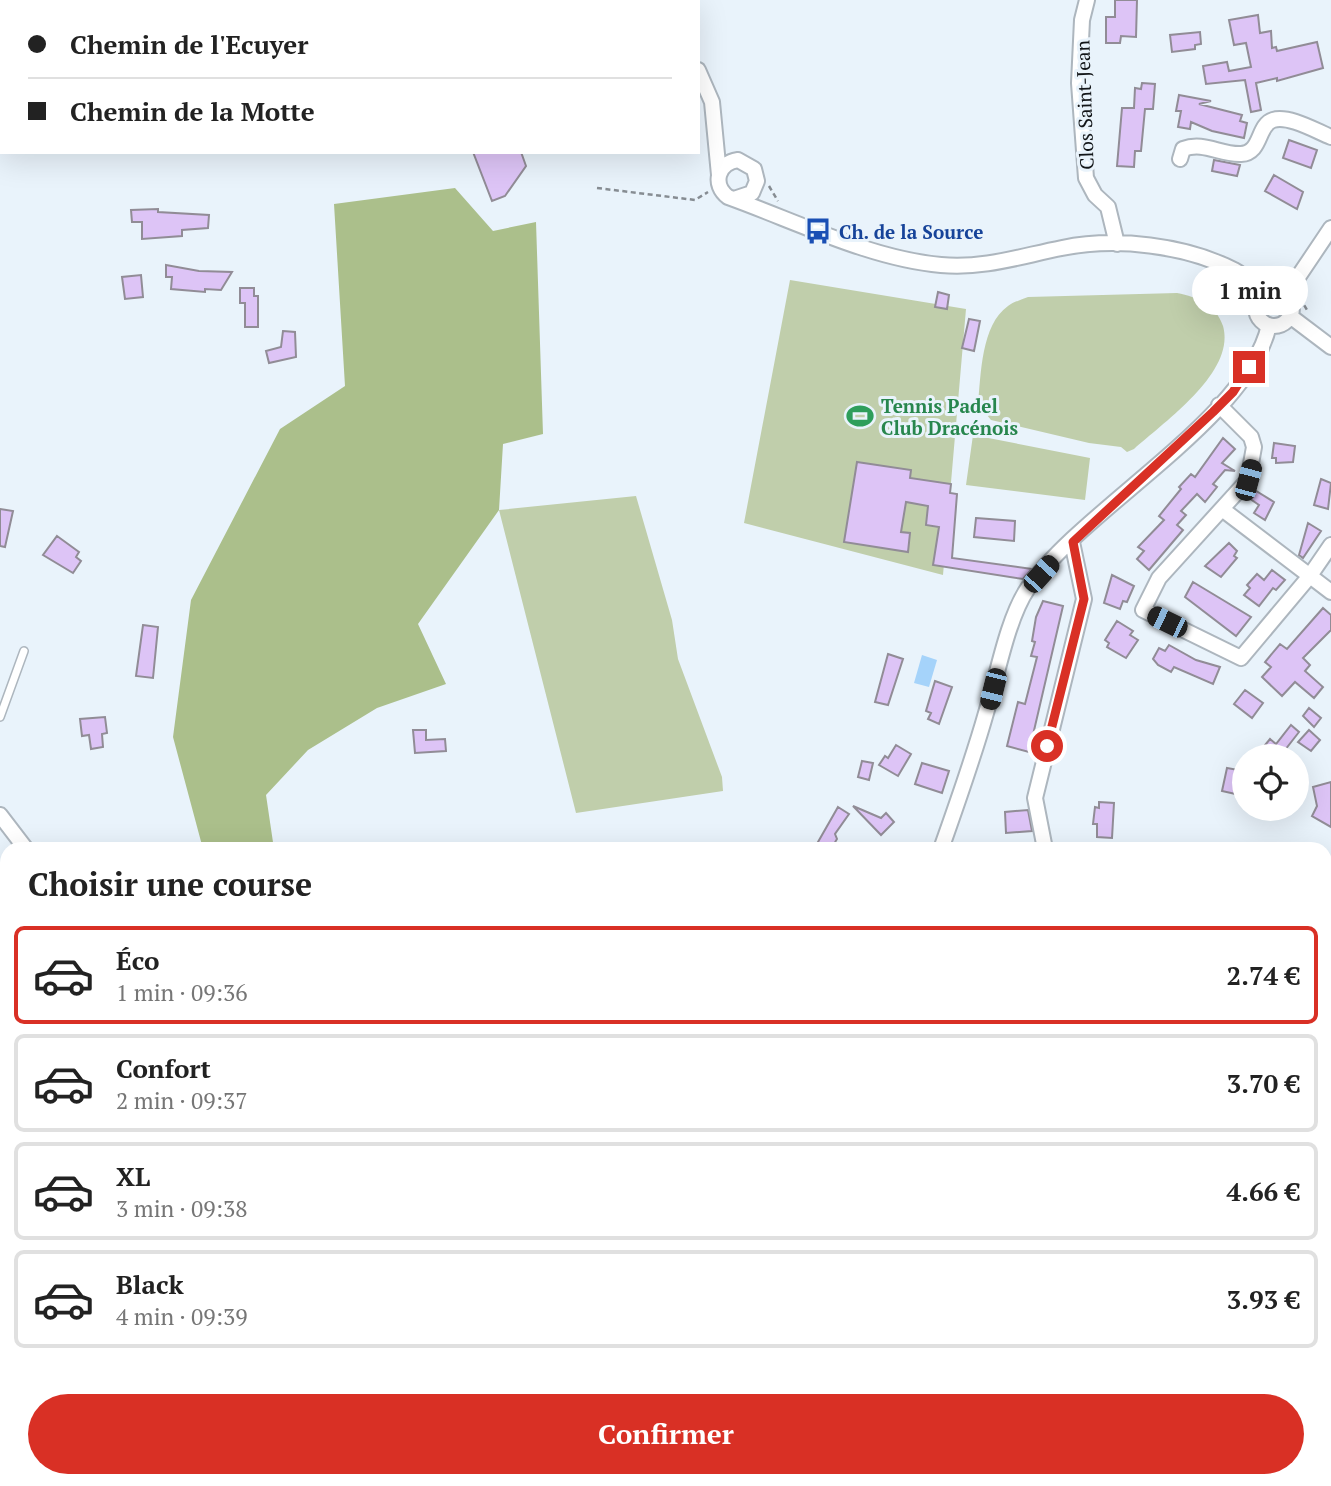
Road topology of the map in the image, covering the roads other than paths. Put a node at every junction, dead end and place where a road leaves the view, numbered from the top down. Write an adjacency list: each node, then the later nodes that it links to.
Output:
1 (1087, 0): 12 (street, Clos Saint-Jean)
2 (700, 75): 4 (street)
3 (1331, 137): 5 (street)
4 (716, 139): 6 (street); 7 (street)
5 (1180, 159)
6 (738, 160): 7 (street); 8 (street)
7 (719, 175): 9 (street)
8 (762, 184): 9 (street); 10 (street)
9 (734, 199): 10 (street)
10 (781, 210): 12 (street)
11 (1331, 228): 14 (street)
12 (1116, 244): 13 (street)
13 (1264, 293): 14 (street); 16 (street)
14 (1286, 295): 15 (street)
15 (1290, 316): 16 (street); 17 (street)
16 (1269, 325): 18 (street)
17 (1331, 347)
18 (1219, 405): 19 (street); 20 (street)
19 (1222, 509): 22 (street); 22 (street)
20 (1073, 542): 28 (street); 29 (street)
21 (1331, 545): 22 (street)
22 (1309, 578): 23 (street)
23 (1331, 592)
24 (24, 651): 25 (lane)
25 (0, 717)
26 (0, 815): 27 (street)
27 (21, 842)
28 (943, 842)
29 (1044, 842)

